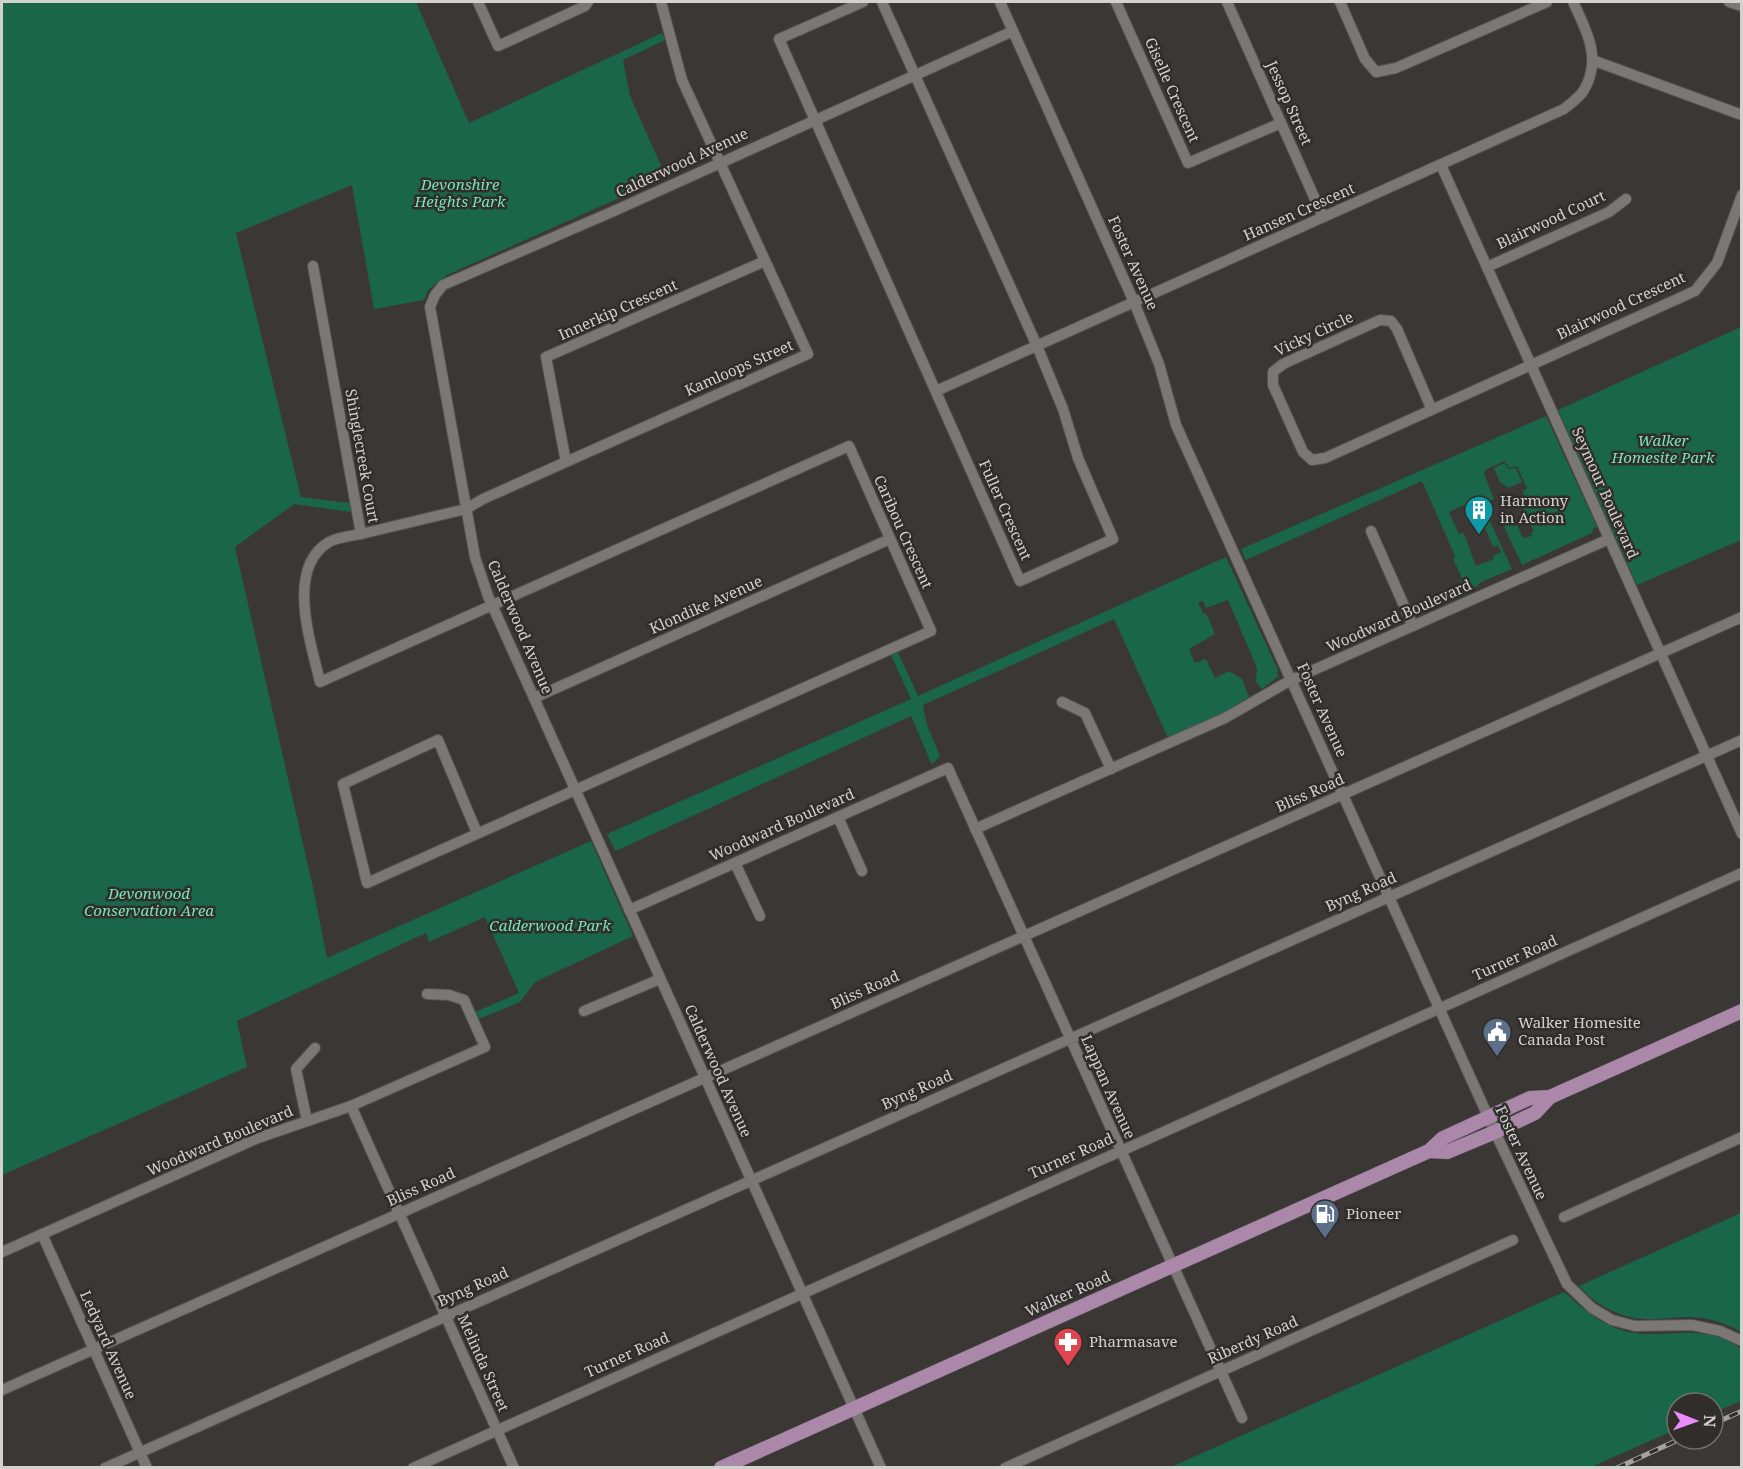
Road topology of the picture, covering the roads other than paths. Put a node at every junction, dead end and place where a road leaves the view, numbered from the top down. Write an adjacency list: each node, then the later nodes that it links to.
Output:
1 (478, 2): 2 (street)
2 (588, 2)
3 (661, 2): 20 (street, Kamloops Street)
4 (863, 2): 18 (street, Fuller Crescent)
5 (882, 2): 16 (street, Fuller Crescent)
6 (1000, 2): 14 (street, Foster Avenue)
7 (1116, 2): 19 (street, Giselle Crescent)
8 (1227, 2): 19 (street, Jessop Street)
9 (1340, 2): 10 (street)
10 (1547, 2)
11 (1573, 2): 15 (street)
12 (1729, 2): 13 (street)
13 (1742, 6)
14 (1013, 30): 16 (street, Calderwood Avenue); 28 (street, Foster Avenue)
15 (1595, 61): 17 (street); 21 (street, Hansen Crescent)
16 (914, 74): 18 (street, Calderwood Avenue); 29 (street, Fuller Crescent)
17 (1742, 115)
18 (815, 119): 20 (street, Calderwood Avenue); 31 (street, Fuller Crescent)
19 (1281, 123): 24 (street, Jessop Street)
20 (720, 162): 25 (street, Kamloops Street); 34 (street, Calderwood Avenue)
21 (1441, 165): 24 (street, Hansen Crescent); 27 (street, Seymour Boulevard)
22 (1742, 195): 30 (street, Blairwood Crescent)
23 (1626, 199): 27 (street, Blairwood Court)
24 (1323, 217): 28 (street, Hansen Crescent)
25 (765, 261): 33 (street, Innerkip Crescent); 33 (street, Kamloops Street)
26 (313, 266): 36 (street, Shinglecreek Court)
27 (1487, 267): 30 (street, Seymour Boulevard)
28 (1134, 302): 29 (street, Hansen Crescent); 43 (street, Foster Avenue)
29 (1037, 346): 31 (street, Hansen Crescent); 31 (street, Fuller Crescent)
30 (1530, 365): 32 (street, Vicky Circle); 38 (street, Seymour Boulevard)
31 (936, 391)
32 (1432, 410): 32 (street, Vicky Circle)
33 (566, 462): 34 (street, Kamloops Street)
34 (466, 509): 36 (street, Kamloops Street); 39 (street, Calderwood Avenue)
35 (1371, 531): 41 (street)
36 (361, 534): 39 (street, Shinglecreek Court)
37 (890, 539): 39 (street, Caribou Crescent); 44 (street, Klondike Avenue); 50 (street, Caribou Crescent)
38 (1609, 539): 41 (street, Woodward Boulevard); 42 (street, Seymour Boulevard)
39 (492, 605): 44 (street, Calderwood Avenue)
40 (1742, 617): 42 (street, Bliss Road)
41 (1413, 626): 43 (street, Woodward Boulevard)
42 (1660, 653): 47 (street, Seymour Boulevard); 51 (street, Bliss Road)
43 (1291, 680): 49 (street, Woodward Boulevard); 51 (street, Foster Avenue)
44 (534, 698): 50 (street, Calderwood Avenue)
45 (1062, 702): 49 (street)
46 (1742, 740): 47 (street, Byng Road)
47 (1706, 756): 55 (street, Seymour Boulevard); 59 (street, Byng Road)
48 (948, 768): 52 (street, Woodward Boulevard); 53 (street, Lappan Avenue)
49 (1111, 769): 53 (street, Woodward Boulevard)
50 (575, 790): 54 (street); 60 (street, Calderwood Avenue)
51 (1343, 794): 59 (street, Foster Avenue); 62 (street, Bliss Road)
52 (838, 817): 56 (street, Woodward Boulevard); 57 (street)
53 (975, 829): 62 (street, Lappan Avenue)
54 (477, 833): 54 (street)
55 (1742, 834)
56 (735, 863): 60 (street, Woodward Boulevard); 61 (street)
57 (862, 871)
58 (1742, 873): 65 (street, Turner Road)
59 (1389, 897): 65 (street, Foster Avenue); 68 (street, Byng Road)
60 (629, 910): 63 (street, Calderwood Avenue)
61 (760, 916)
62 (1024, 936): 68 (street, Lappan Avenue); 70 (street, Bliss Road)
63 (660, 979): 66 (street); 70 (street, Calderwood Avenue)
64 (427, 994): 72 (street, Woodward Boulevard)
65 (1439, 1008): 73 (street, Foster Avenue); 77 (street, Turner Road)
66 (584, 1011)
67 (1742, 1011): 71 (main road, Walker Road)
68 (1070, 1039): 77 (street, Lappan Avenue); 79 (street, Byng Road)
69 (315, 1048): 74 (street)
70 (705, 1078): 79 (street, Calderwood Avenue); 80 (street, Bliss Road)
71 (1550, 1097): 73 (main road, Walker Road); 75 (main road, Walker Road)
72 (351, 1106): 74 (street, Woodward Boulevard); 80 (street, Melinda Street)
73 (1488, 1117): 75 (street, Foster Avenue); 78 (main road, Walker Road)
74 (307, 1121): 82 (street, Woodward Boulevard)
75 (1495, 1132): 78 (main road, Walker Road); 88 (street, Foster Avenue)
76 (1742, 1137): 81 (street)
77 (1120, 1151): 85 (street, Lappan Avenue); 86 (street, Turner Road)
78 (1429, 1151): 85 (main road, Walker Road)
79 (751, 1180): 86 (street, Calderwood Avenue); 87 (street, Byng Road)
80 (399, 1213): 87 (street, Melinda Street); 89 (street, Bliss Road)
81 (1564, 1217)
82 (42, 1234): 84 (street, Woodward Boulevard); 89 (street, Ledyard Avenue)
83 (1513, 1240): 90 (street, Riberdy Road)
84 (2, 1252)
85 (1172, 1266): 90 (street, Lappan Avenue); 92 (main road, Walker Road)
86 (802, 1293): 92 (street, Calderwood Avenue); 94 (street, Turner Road)
87 (446, 1316): 94 (street, Melinda Street); 95 (street, Byng Road)
88 (1742, 1341)
89 (94, 1349): 91 (street, Bliss Road); 95 (street, Ledyard Avenue)
90 (1220, 1371): 93 (street, Lappan Avenue); 102 (street, Riberdy Road)
91 (2, 1390)
92 (853, 1408): 100 (main road, Walker Road); 101 (street, Calderwood Avenue)
93 (1242, 1419)
94 (497, 1430): 98 (street, Turner Road); 99 (street, Melinda Street)
95 (140, 1452): 96 (street, Byng Road); 97 (street, Ledyard Avenue)
96 (105, 1467)
97 (147, 1467)
98 (413, 1467)
99 (514, 1467)
100 (721, 1467)
101 (881, 1467)
102 (1005, 1467)

